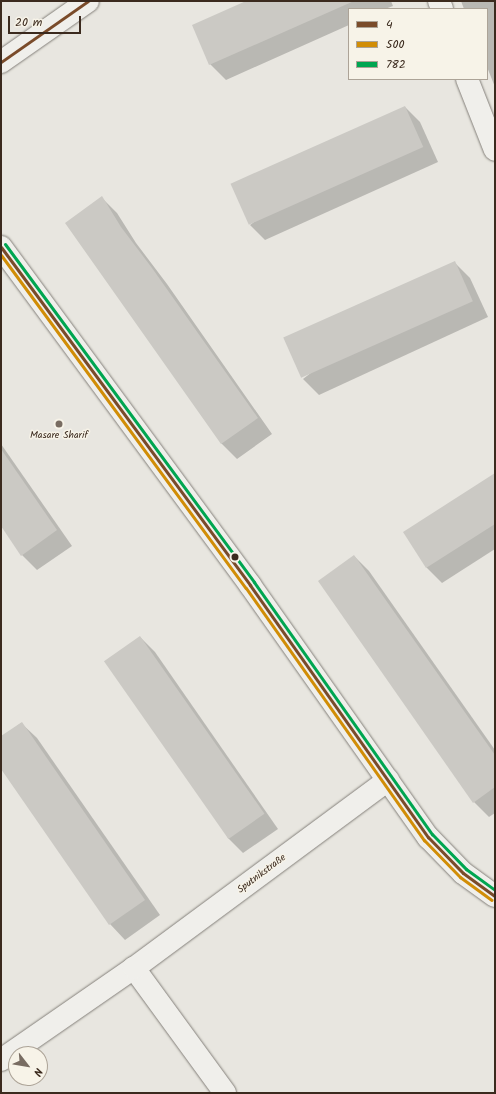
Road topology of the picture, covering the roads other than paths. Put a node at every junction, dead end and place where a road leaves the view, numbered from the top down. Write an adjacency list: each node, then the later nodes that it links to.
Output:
1 (88, 1): 2 (street)
2 (1, 62)
3 (467, 80): 4 (street)
4 (495, 150)
5 (1, 247): 6 (street)
6 (388, 780): 7 (street); 8 (street, Sputnikstraße)
7 (495, 896)
8 (134, 968): 9 (street, Sputnikstraße); 10 (street)
9 (1, 1060)
10 (225, 1093)

